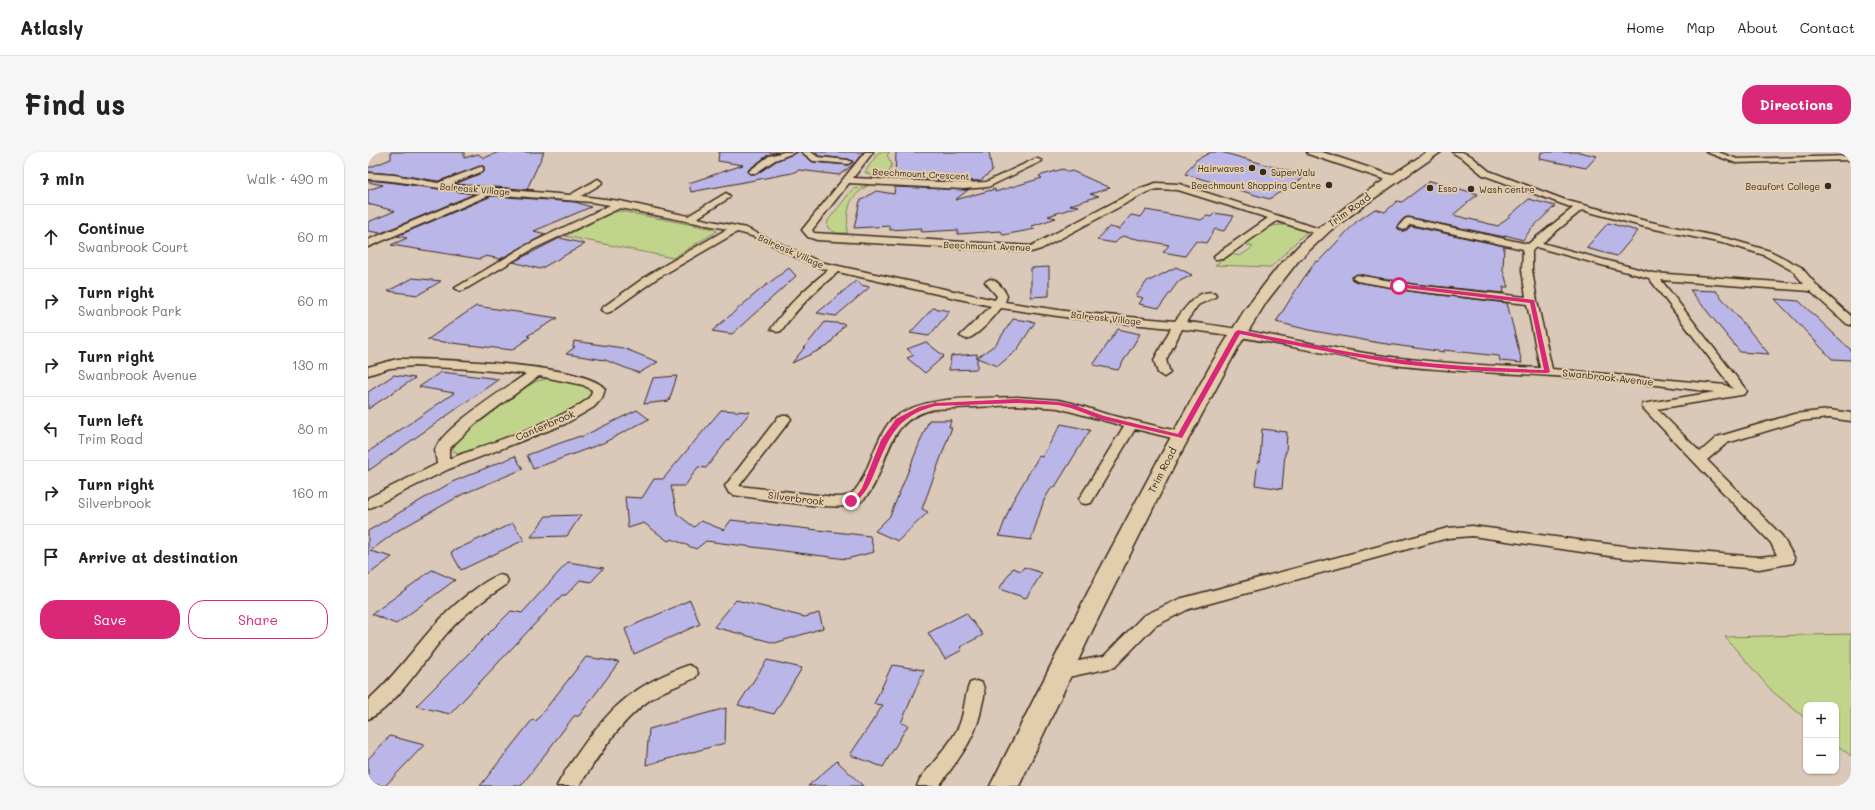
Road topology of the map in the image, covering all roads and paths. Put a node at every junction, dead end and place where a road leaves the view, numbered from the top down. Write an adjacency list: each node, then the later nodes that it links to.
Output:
1 (792, 152): 14 (street)
2 (806, 152): 12 (street)
3 (870, 152): 16 (street, Beechmount Avenue)
4 (1312, 152): 17 (street)
5 (1435, 152): 17 (main road, Trim Road)
6 (1456, 152): 24 (street)
7 (1710, 152): 10 (street)
8 (1815, 152): 10 (street)
9 (1851, 158): 10 (street)
10 (1823, 159)
11 (1038, 161): 16 (street, Beechmount Crescent)
12 (848, 162)
13 (480, 169): 19 (street)
14 (753, 171)
15 (371, 178): 19 (street, Balreask Village)
16 (846, 180): 26 (street, Beechmount Avenue)
17 (1393, 180): 29 (main road, Trim Road)
18 (598, 182): 22 (street)
19 (438, 186): 20 (street, Balreask Village)
20 (492, 191): 22 (street, Balreask Village); 30 (street)
21 (726, 196): 25 (street)
22 (572, 197): 23 (street, Balreask Village)
23 (620, 204): 25 (street, Balreask Village); 37 (street)
24 (1580, 207): 31 (street); 38 (street)
25 (690, 218): 28 (street, Balreask Village)
26 (1275, 218): 29 (street, Beechmount Avenue); 32 (street)
27 (1403, 227): 31 (street)
28 (736, 228): 33 (street, Balreask Village); 42 (street)
29 (1320, 232): 46 (main road, Trim Road)
30 (368, 244)
31 (1532, 245): 34 (street); 40 (street)
32 (1219, 257)
33 (835, 269): 41 (street, Balreask Village); 45 (street)
34 (1653, 276): 38 (street); 52 (street)
35 (1357, 278): 40 (street)
36 (990, 282): 41 (street)
37 (460, 288)
38 (1814, 288): 43 (street)
39 (1211, 295): 44 (street)
40 (1532, 301): 50 (street)
41 (998, 304): 44 (street, Balreask Village); 47 (street)
42 (606, 310)
43 (1851, 322)
44 (1178, 325): 46 (street, Balreask Village); 51 (street)
45 (777, 329)
46 (1238, 332): 50 (street, Swanbrook Avenue); 56 (main road, Trim Road)
47 (966, 336)
48 (370, 367): 49 (street, Canterbrook)
49 (536, 372): 58 (street); 58 (street, Canterbrook)
50 (1547, 372): 52 (street, Swanbrook Avenue)
51 (1164, 373)
52 (1741, 391): 57 (street)
53 (1851, 417): 57 (street)
54 (784, 419): 55 (street, Silverbrook)
55 (1131, 425): 56 (street, Silverbrook); 59 (street)
56 (1180, 436): 62 (main road, Trim Road)
57 (1699, 460): 62 (street)
58 (444, 466): 60 (street, Canterbrook)
59 (1086, 499)
60 (368, 504)
61 (500, 581): 65 (street)
62 (1059, 671): 68 (main road, Trim Road)
63 (689, 673): 66 (street)
64 (976, 689): 67 (street)
65 (368, 711)
66 (567, 786)
67 (927, 786)
68 (1004, 786)

